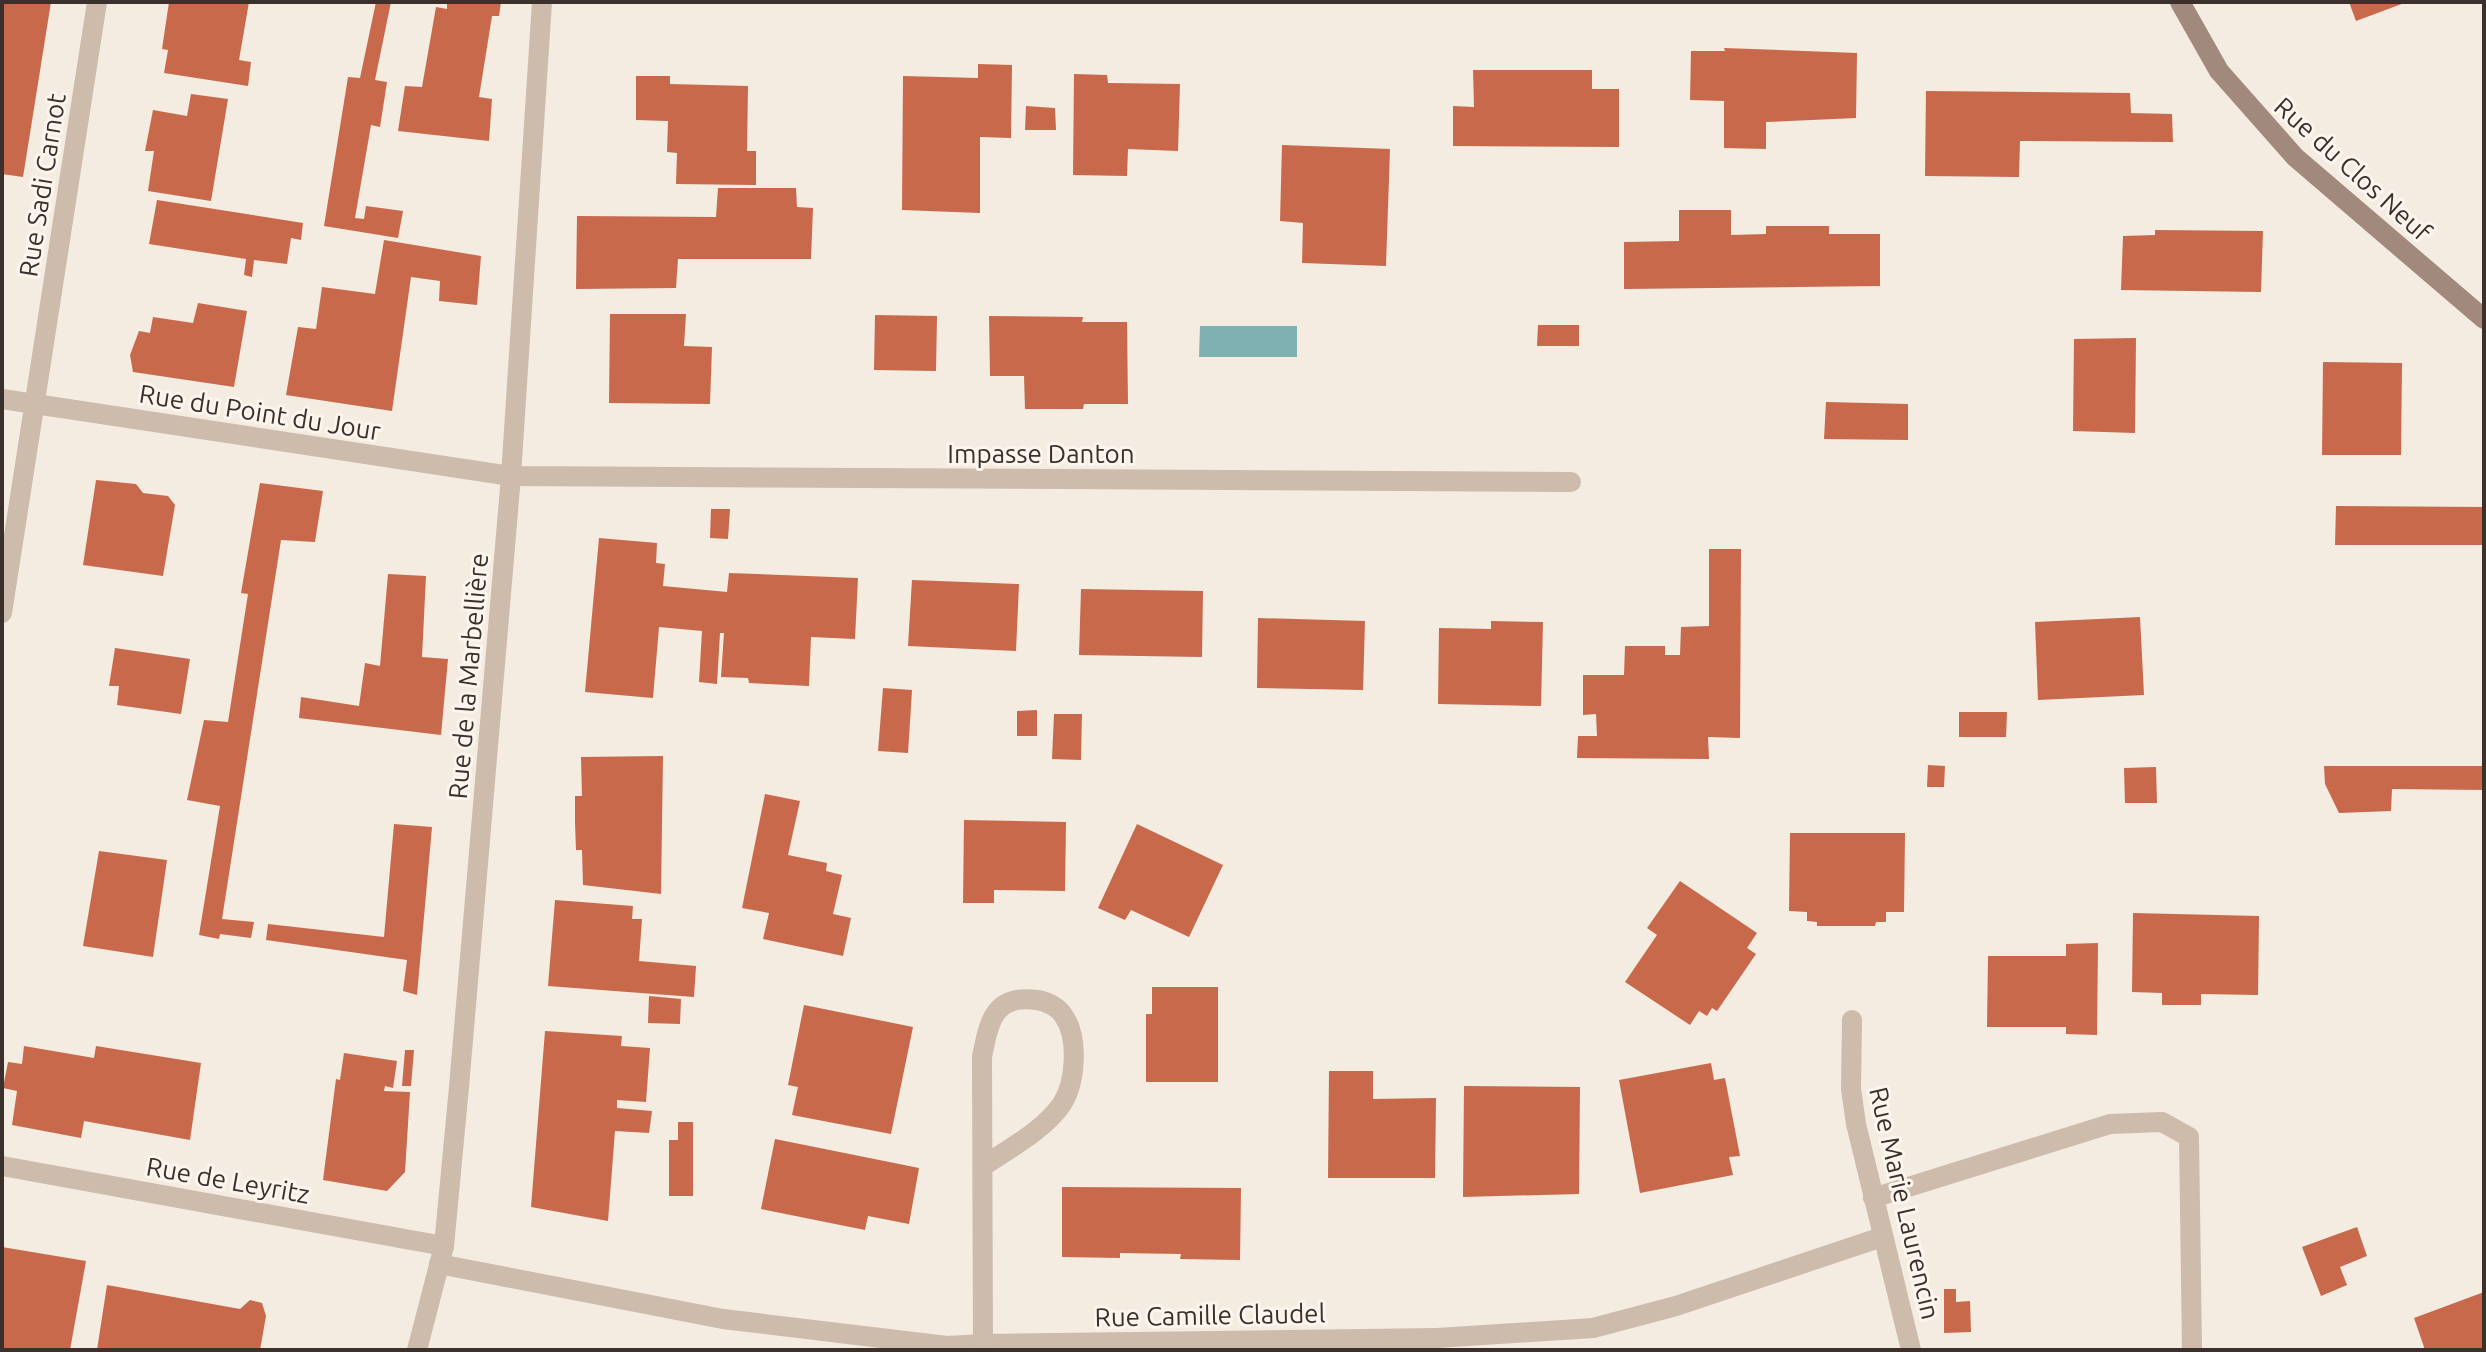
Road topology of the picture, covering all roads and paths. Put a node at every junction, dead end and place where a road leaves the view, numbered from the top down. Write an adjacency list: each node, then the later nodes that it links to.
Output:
1 (97, 2): 6 (street, Rue Sadi Carnot)
2 (542, 2): 7 (street, Rue de la Marbellière)
3 (2180, 2): 4 (street, Rue du Clos Neuf)
4 (2484, 319)
5 (2, 399): 6 (street, Rue du Point du Jour)
6 (35, 404): 7 (street, Rue du Point du Jour); 9 (street, Rue Sadi Carnot)
7 (511, 476): 8 (street, Impasse Danton); 15 (street, Rue de la Marbellière)
8 (1571, 482)
9 (2, 613)
10 (1852, 1020): 13 (street, Rue Marie Laurencin)
11 (985, 1165): 11 (street); 16 (street)
12 (2, 1166): 15 (street, Rue de Leyritz)
13 (1873, 1198): 14 (street, Rue Marie Laurencin); 19 (street)
14 (1882, 1237): 16 (street, Rue Camille Claudel); 18 (street, Rue Marie Laurencin)
15 (442, 1255): 16 (street, Rue de Leyritz); 17 (street, Rue de la Marbellière)
16 (983, 1347)
17 (417, 1350)
18 (1911, 1350)
19 (2192, 1350)

